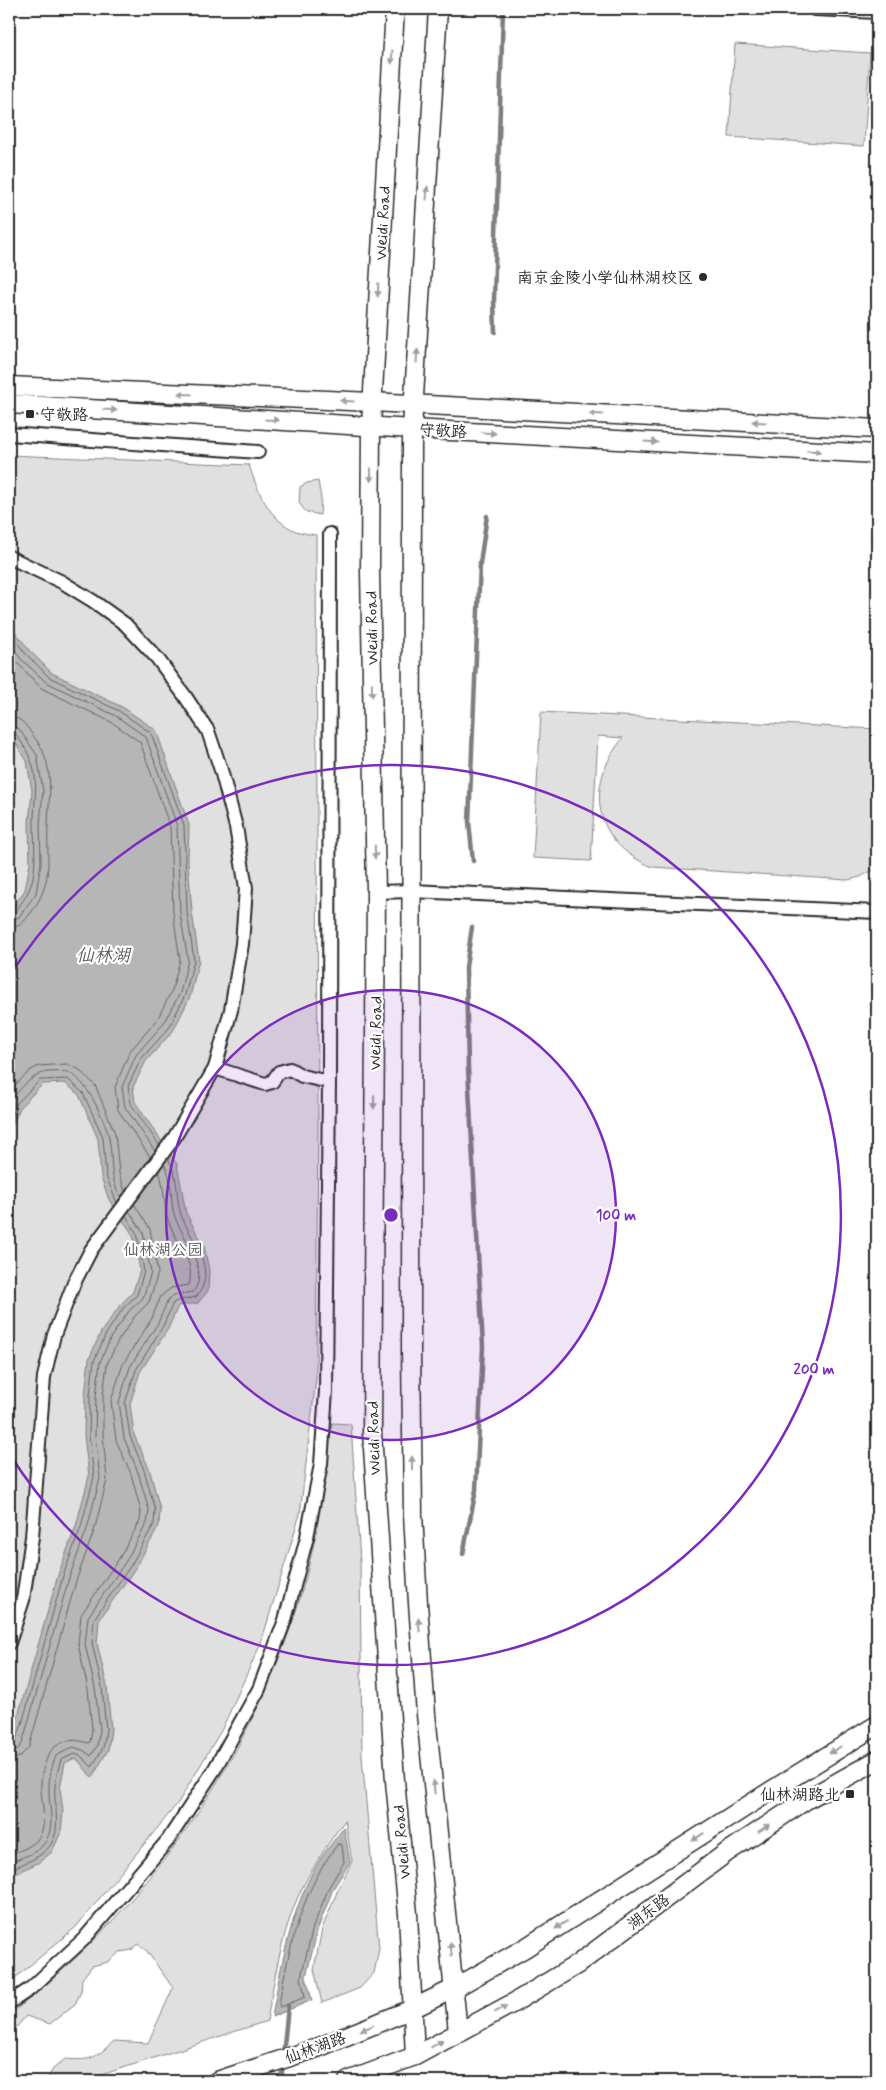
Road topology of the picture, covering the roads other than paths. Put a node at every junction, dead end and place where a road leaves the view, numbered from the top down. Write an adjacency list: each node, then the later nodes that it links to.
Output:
1 (395, 9): 6 (main road, Weidi Road, one-way to 6)
2 (438, 9): 8 (main road, one-way to 2)
3 (815, 9): 4 (street)
4 (877, 12)
5 (9, 386): 6 (main road, 守敬路, one-way to 5)
6 (372, 402): 8 (main road, 守敬路); 9 (main road, Weidi Road)
7 (9, 404): 9 (main road, 守敬路, one-way to 9)
8 (414, 404): 10 (main road); 11 (main road, 守敬路, one-way to 8)
9 (371, 426): 10 (main road, 守敬路); 18 (main road, Weidi Road, one-way to 18)
10 (412, 429): 14 (main road, 守敬路, one-way to 14); 17 (main road)
11 (877, 429)
12 (9, 434): 13 (street)
13 (258, 452)
14 (877, 454)
15 (330, 534): 21 (street)
16 (9, 557): 20 (street)
17 (412, 891): 18 (street); 19 (street); 25 (main road, one-way to 17)
18 (376, 892): 27 (main road, Weidi Road, one-way to 27)
19 (877, 912)
20 (215, 1068): 21 (street); 22 (street)
21 (329, 1082): 26 (street)
22 (9, 1643)
23 (877, 1725): 25 (main road, 湖东路, one-way to 25)
24 (877, 1760): 28 (main road, 湖东路, one-way to 24)
25 (455, 1988): 27 (main road, 湖东路); 28 (main road)
26 (9, 2003)
27 (412, 2009): 29 (main road, Weidi Road); 30 (main road, 仙林湖路, one-way to 30)
28 (458, 2032): 29 (main road, 湖东路, one-way to 28)
29 (415, 2056): 31 (main road)
30 (217, 2081)
31 (348, 2081)

